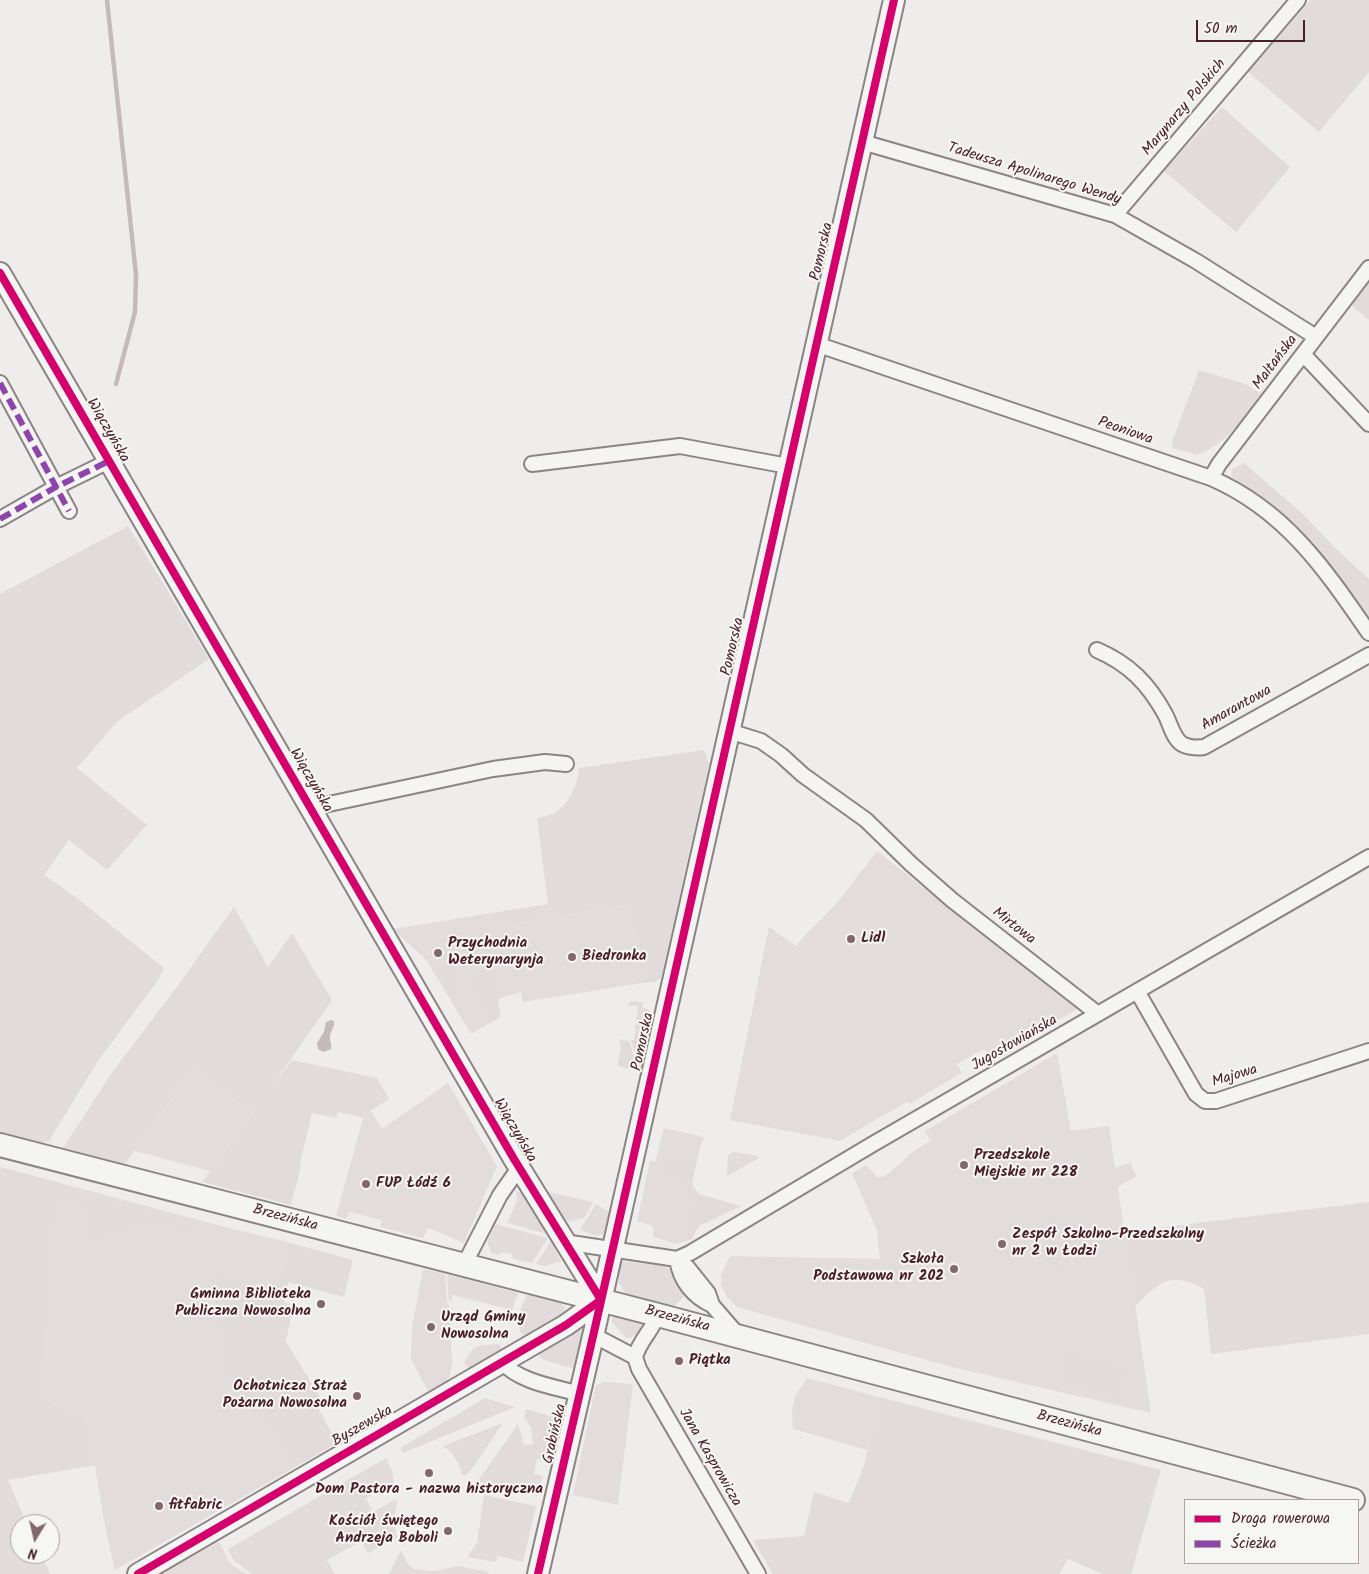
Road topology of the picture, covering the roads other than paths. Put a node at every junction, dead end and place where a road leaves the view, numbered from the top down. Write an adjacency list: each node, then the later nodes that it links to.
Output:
1 (894, 0): 3 (street, Pomorska)
2 (1298, 0): 4 (street, Marynarzy Polskich)
3 (862, 142): 4 (street, Tadeusza Apolinarego Wendy); 8 (street, Pomorska)
4 (1115, 215): 7 (street, Tadeusza Apolinarego Wendy)
5 (1369, 268): 7 (street, Maltańska)
6 (0, 273): 12 (street, Wiączyńska)
7 (1316, 337): 9 (street, Maltańska)
8 (816, 344): 14 (street, Pomorska); 15 (street, Peoniowa)
9 (1303, 354): 11 (street); 15 (street, Maltańska)
10 (0, 383): 16 (street)
11 (1369, 424)
12 (109, 460): 16 (street); 24 (street, Wiączyńska)
13 (532, 464): 14 (street)
14 (788, 466): 22 (street, Pomorska)
15 (1211, 478): 19 (street, Peoniowa)
16 (56, 487): 17 (street); 18 (street)
17 (68, 511)
18 (0, 519)
19 (1369, 633)
20 (1097, 650): 21 (street, Amarantowa)
21 (1369, 655)
22 (729, 731): 27 (street, Mirtowa); 32 (street, Pomorska)
23 (566, 764): 24 (street)
24 (310, 808): 30 (street, Wiączyńska)
25 (1369, 857): 26 (street, Jugosłowiańska)
26 (1137, 991): 27 (street, Jugosłowiańska); 28 (street, Majowa)
27 (1098, 1014): 33 (street, Jugosłowiańska)
28 (1369, 1051)
29 (0, 1145): 34 (main road, Brzezińska)
30 (519, 1168): 31 (street, Wiączyńska); 34 (street)
31 (564, 1242): 32 (street); 35 (street, Wiączyńska)
32 (612, 1250): 33 (street); 35 (street, Pomorska)
33 (677, 1259): 38 (street)
34 (464, 1265): 35 (main road, Brzezińska)
35 (601, 1300): 36 (main road, Brzezińska); 37 (street, Grabińska); 40 (street, Byszewska)
36 (658, 1315): 38 (main road, Brzezińska); 39 (street)
37 (593, 1335): 39 (street); 41 (street, Grabińska)
38 (740, 1337): 42 (main road, Brzezińska)
39 (635, 1357): 45 (street, Jana Kasprowicza)
40 (502, 1362): 41 (street); 43 (street, Byszewska)
41 (580, 1394): 44 (street, Grabińska)
42 (1349, 1499)
43 (138, 1574)
44 (538, 1574)
45 (758, 1574)

